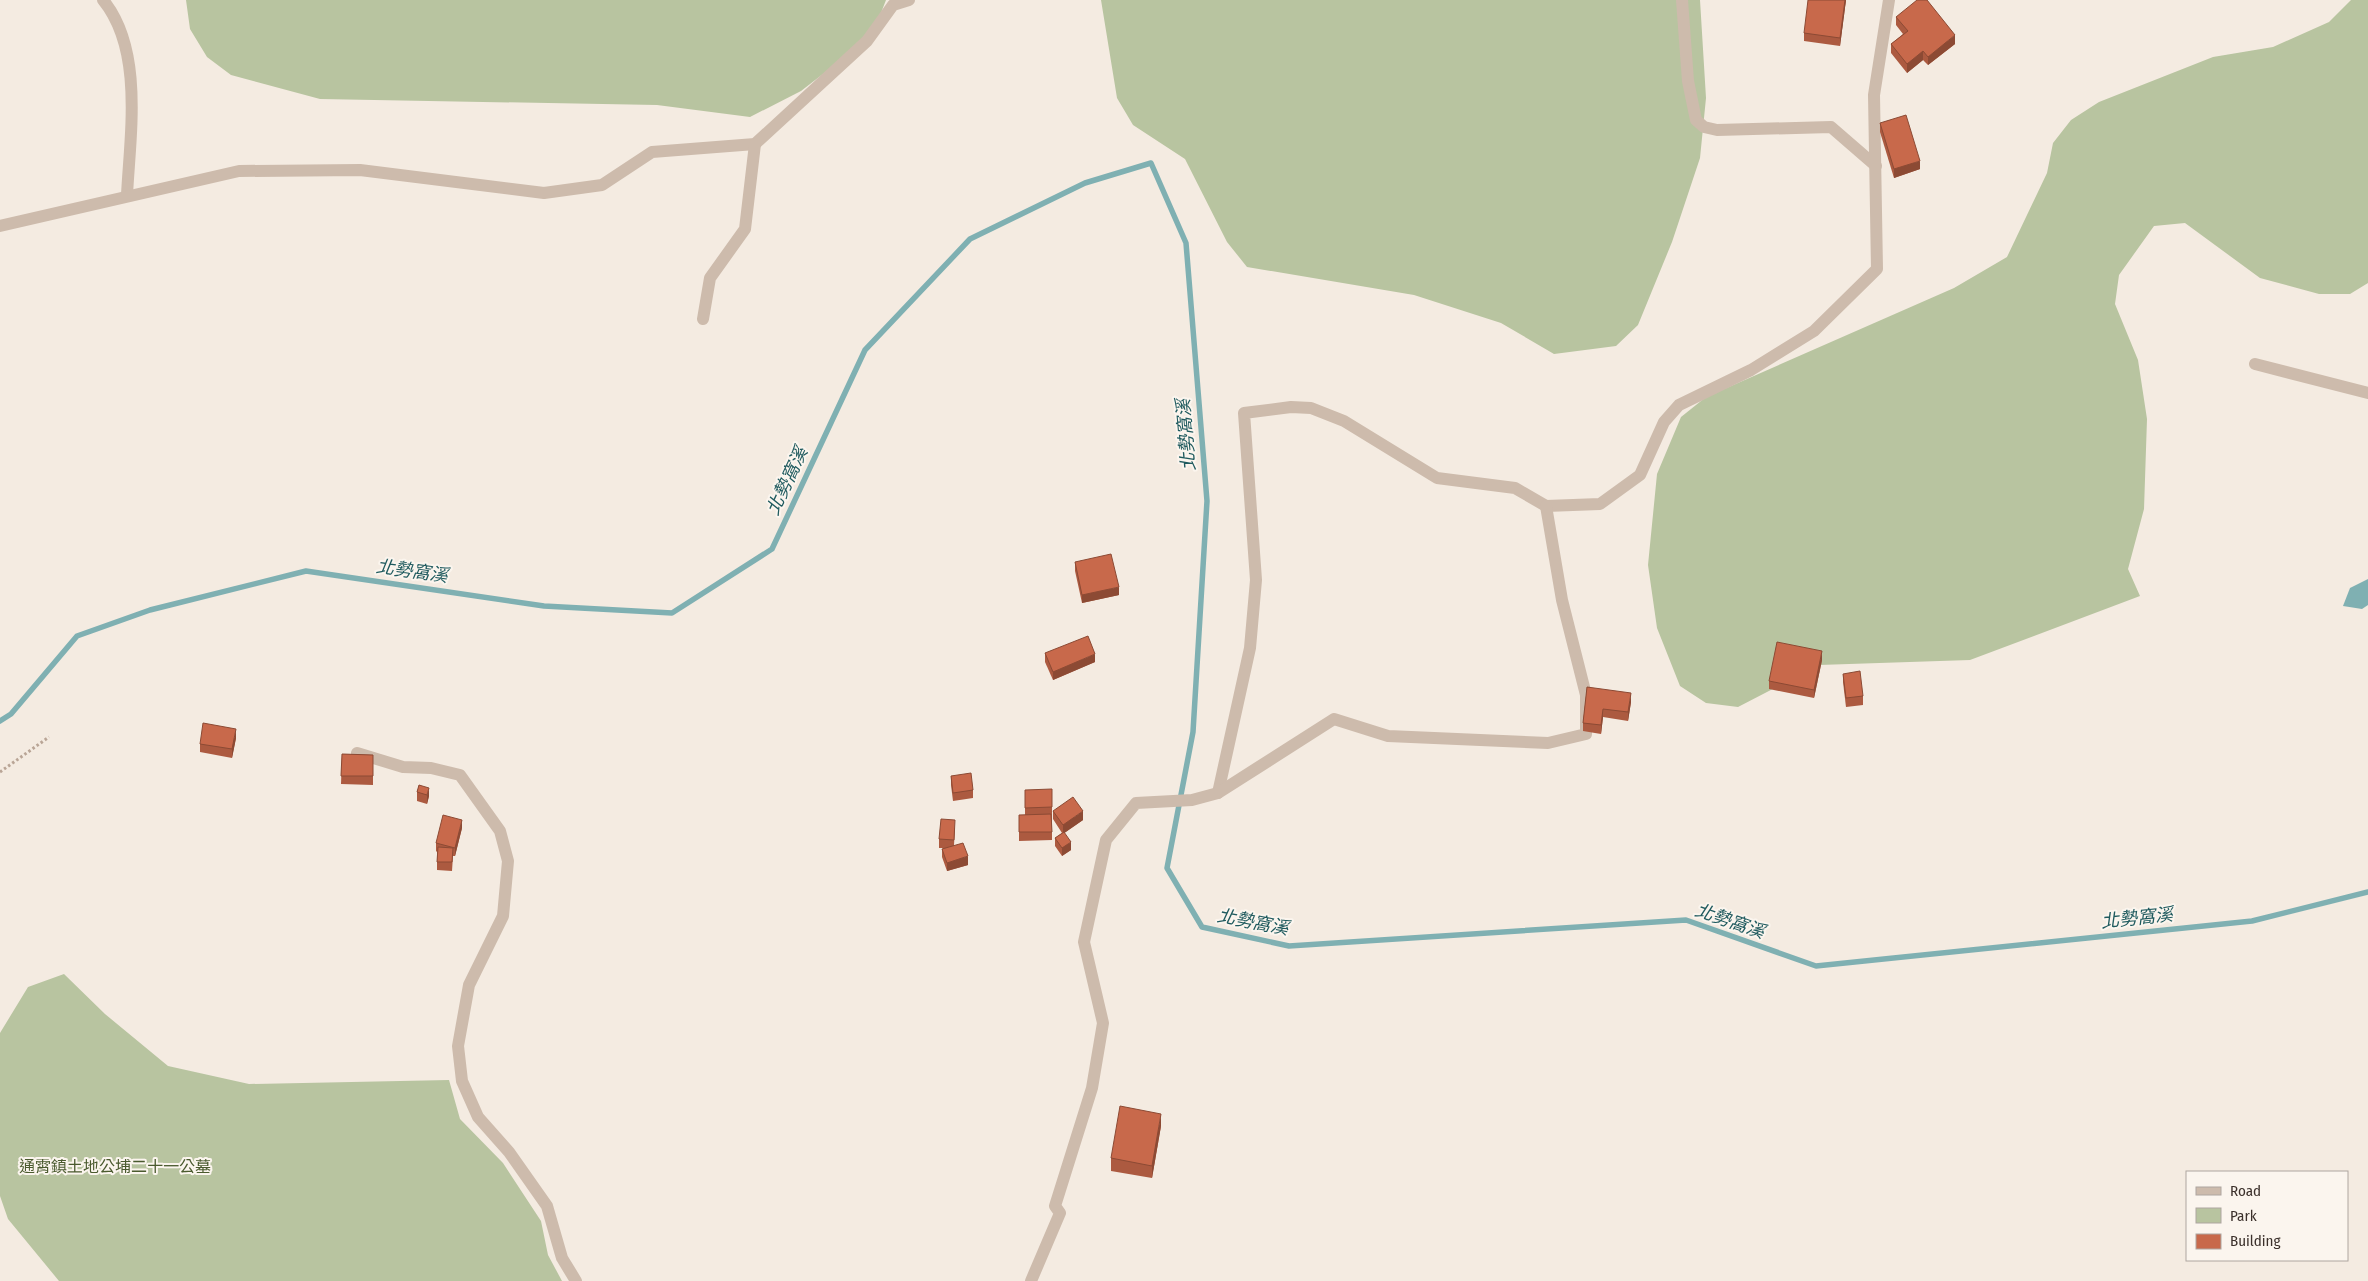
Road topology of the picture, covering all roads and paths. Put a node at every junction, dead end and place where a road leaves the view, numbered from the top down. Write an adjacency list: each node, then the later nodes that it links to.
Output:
1 (103, 0): 7 (street)
2 (909, 0): 5 (street)
3 (1682, 0): 6 (street)
4 (1889, 0): 6 (street)
5 (755, 144): 7 (street); 9 (street)
6 (1876, 166): 12 (street)
7 (127, 195): 8 (street)
8 (0, 226)
9 (704, 319)
10 (2255, 364): 11 (street)
11 (2368, 393)
12 (1546, 506): 16 (street); 16 (street)
13 (49, 737): 15 (path)
14 (357, 753): 17 (street)
15 (0, 772)
16 (1218, 793): 18 (street)
17 (576, 1281)
18 (1031, 1281)

